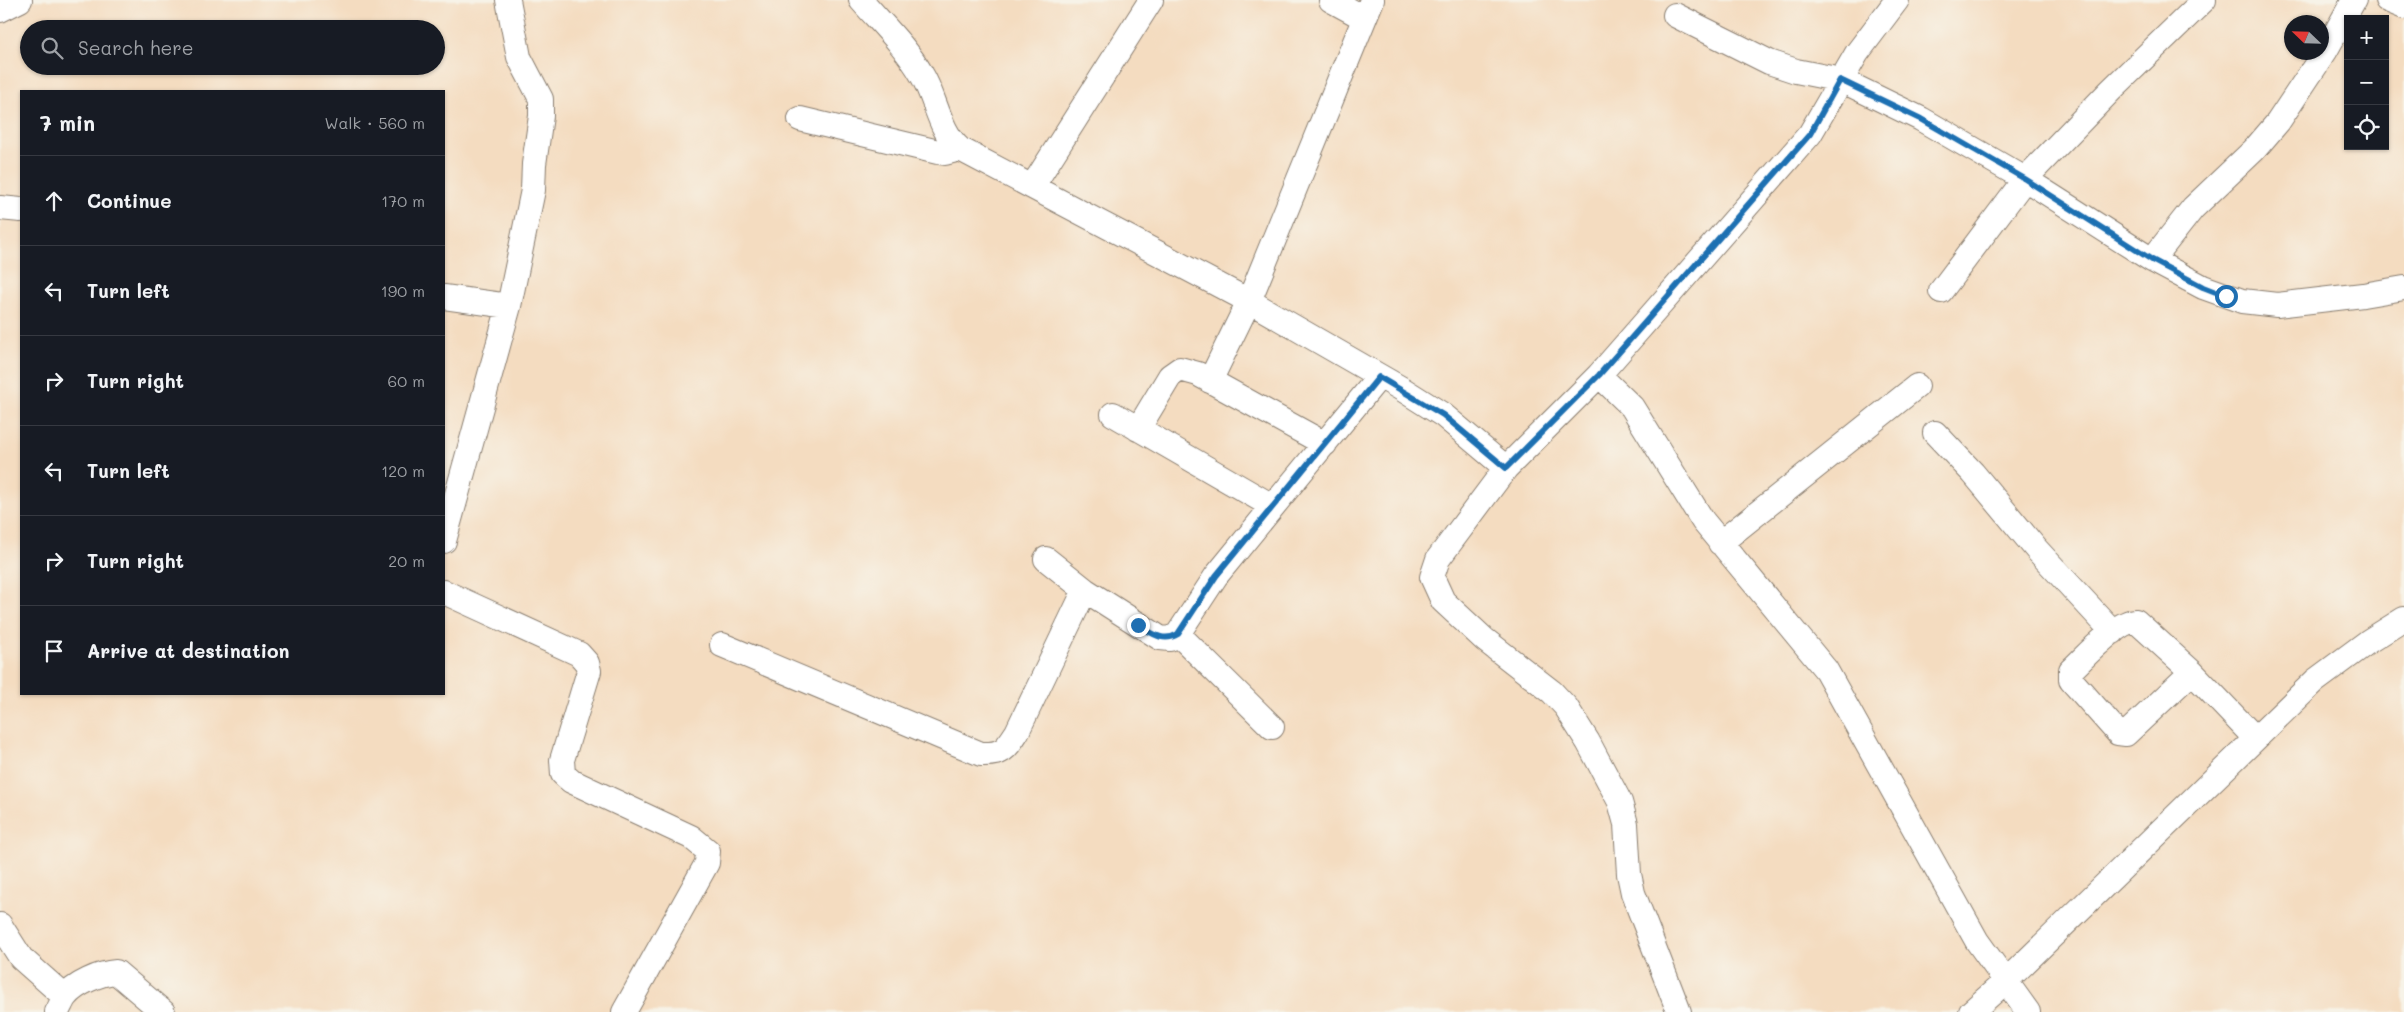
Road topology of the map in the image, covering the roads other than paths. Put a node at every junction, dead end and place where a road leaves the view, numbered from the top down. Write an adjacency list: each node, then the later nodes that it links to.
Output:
1 (20, 0): 12 (street)
2 (508, 0): 26 (street)
3 (862, 0): 16 (street)
4 (1151, 0): 18 (street)
5 (1332, 0): 11 (street)
6 (1897, 0): 14 (street)
7 (2204, 0): 17 (street)
8 (2354, 0): 21 (street)
9 (2387, 0): 10 (street)
10 (2404, 7)
11 (1368, 9): 25 (street)
12 (0, 10)
13 (1675, 15): 14 (street)
14 (1840, 80): 17 (street); 27 (street)
15 (800, 119): 16 (street)
16 (960, 149): 18 (street)
17 (2025, 179): 21 (street); 23 (street)
18 (1032, 187): 25 (street)
19 (0, 208): 20 (street)
20 (20, 210)
21 (2152, 260): 22 (street)
22 (2404, 288)
23 (1941, 291)
24 (445, 297): 26 (street)
25 (1248, 301): 28 (street); 29 (street)
26 (509, 306): 37 (street)
27 (1599, 375): 35 (street); 38 (street)
28 (1379, 377): 34 (street); 35 (street)
29 (1210, 381): 32 (street); 34 (street)
30 (1917, 386): 38 (street)
31 (1113, 414): 32 (street)
32 (1138, 429): 36 (street)
33 (1935, 433): 43 (street)
34 (1325, 444): 36 (street)
35 (1506, 468): 54 (street)
36 (1272, 506): 44 (street)
37 (445, 537)
38 (1720, 543): 50 (street)
39 (1046, 559): 40 (street)
40 (1086, 590): 44 (street); 45 (street)
41 (445, 592): 53 (street)
42 (2402, 625): 48 (street)
43 (2113, 632): 46 (street); 46 (street)
44 (1178, 634): 47 (street)
45 (722, 645)
46 (2192, 672): 48 (street)
47 (1272, 727)
48 (2254, 738): 50 (street)
49 (0, 925): 51 (street)
50 (2006, 981): 55 (street); 56 (street)
51 (61, 1004): 52 (street)
52 (163, 1012)
53 (624, 1012)
54 (1679, 1012)
55 (1971, 1012)
56 (2028, 1012)

